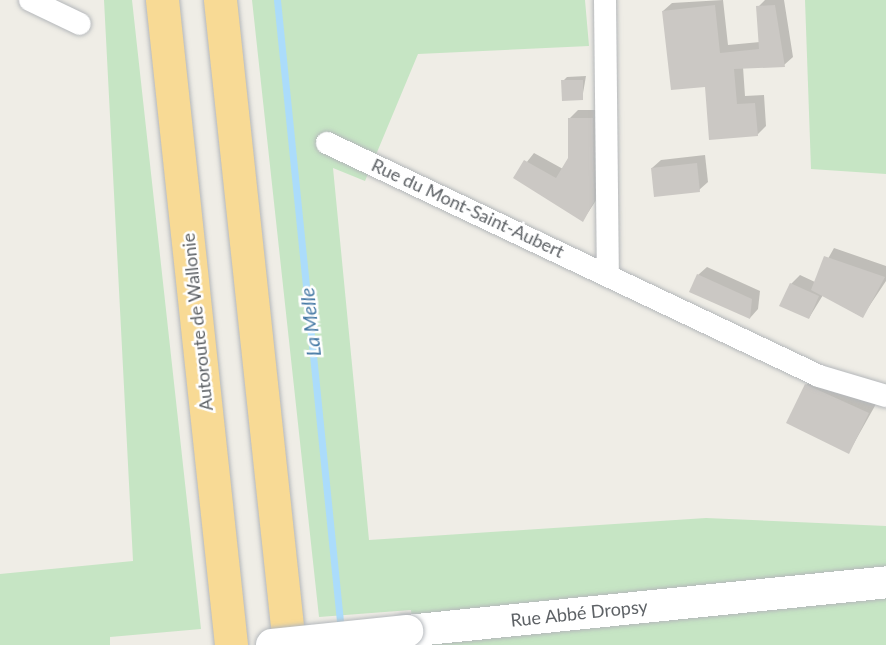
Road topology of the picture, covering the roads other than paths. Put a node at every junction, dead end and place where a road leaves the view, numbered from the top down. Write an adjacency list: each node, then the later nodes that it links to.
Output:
1 (30, 0): 5 (street)
2 (162, 0): 10 (highway, Autoroute de Wallonie)
3 (220, 0): 12 (highway)
4 (605, 0): 7 (street)
5 (80, 24)
6 (327, 143): 7 (street, Rue du Mont-Saint-Aubert)
7 (609, 275): 8 (street, Rue du Mont-Saint-Aubert)
8 (886, 396)
9 (886, 582): 11 (street, Rue Abbé Dropsy, bridge)
10 (231, 645)
11 (272, 645)
12 (289, 645)

